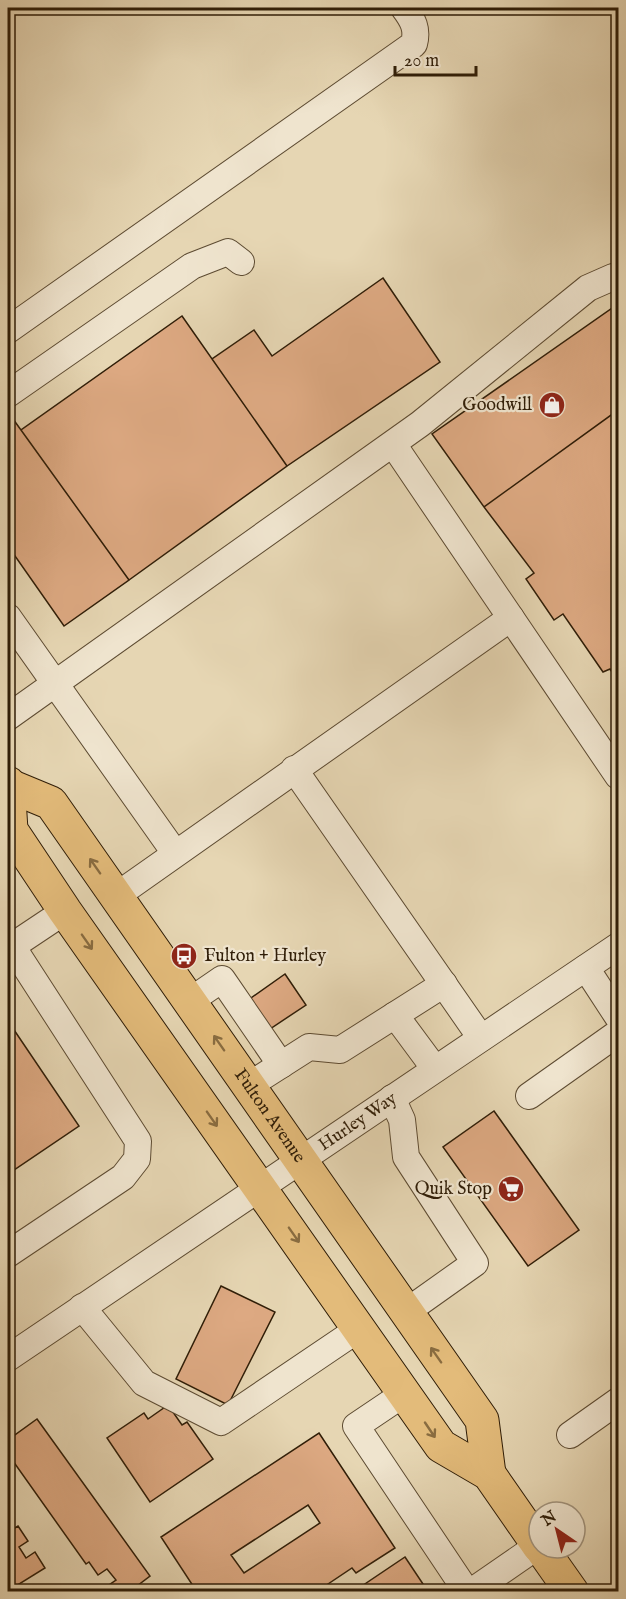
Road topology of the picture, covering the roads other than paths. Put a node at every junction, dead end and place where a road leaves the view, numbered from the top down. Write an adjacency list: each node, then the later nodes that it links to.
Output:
1 (404, 8): 4 (street)
2 (241, 262): 5 (street)
3 (618, 280): 6 (street)
4 (8, 330)
5 (8, 394)
6 (393, 444): 8 (street); 9 (street)
7 (8, 617): 9 (street)
8 (511, 618): 11 (street); 12 (street)
9 (55, 684): 10 (street); 14 (street)
10 (8, 717)
11 (294, 770): 14 (street); 20 (street)
12 (618, 776)
13 (9, 784): 15 (main road, Fulton Avenue, one-way to 13); 16 (main road, Fulton Avenue)
14 (175, 853): 15 (street)
15 (116, 896): 21 (main road, Fulton Avenue)
16 (65, 911): 18 (street); 32 (main road, Fulton Avenue, one-way to 32)
17 (618, 946): 19 (street, Hurley Way)
18 (10, 947): 33 (street)
19 (586, 968): 23 (street); 25 (street, Hurley Way)
20 (444, 984): 22 (street); 25 (street)
21 (190, 1001): 26 (street); 28 (main road, Fulton Avenue, one-way to 21)
22 (395, 1015): 26 (street); 27 (street)
23 (618, 1017)
24 (618, 1033): 29 (street)
25 (481, 1038): 27 (street, Hurley Way)
26 (281, 1065): 28 (street)
27 (435, 1070): 30 (street, Hurley Way)
28 (248, 1086): 31 (main road, Fulton Avenue)
29 (529, 1096)
30 (392, 1098): 31 (street, Hurley Way); 35 (street)
31 (300, 1160): 32 (street, Hurley Way); 35 (main road, Fulton Avenue)
32 (260, 1188): 34 (street, Hurley Way); 36 (main road, Fulton Avenue, one-way to 36)
33 (8, 1254)
34 (82, 1307): 36 (street); 37 (street, Hurley Way)
35 (406, 1312): 41 (main road, Fulton Avenue, one-way to 35)
36 (360, 1328): 38 (main road, Fulton Avenue)
37 (8, 1358)
38 (405, 1393): 41 (main road, Fulton Avenue, one-way to 41); 45 (street)
39 (618, 1401): 40 (street)
40 (570, 1435)
41 (489, 1474): 42 (main road, Fulton Avenue)
42 (527, 1529)
43 (527, 1554): 45 (street)
44 (549, 1560): 46 (main road, Fulton Avenue)
45 (469, 1592)
46 (572, 1592)

